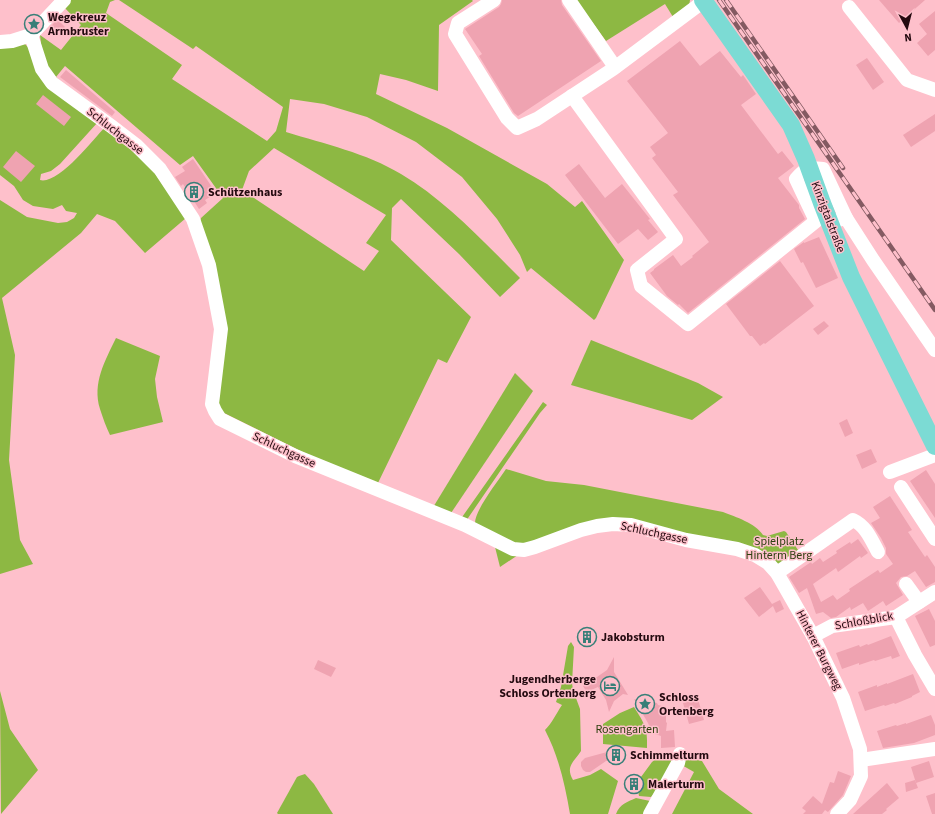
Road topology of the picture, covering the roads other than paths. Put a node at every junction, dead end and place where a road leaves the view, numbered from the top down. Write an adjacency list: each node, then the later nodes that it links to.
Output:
1 (64, 0): 6 (street)
2 (494, 0): 10 (street)
3 (569, 0): 8 (street)
4 (704, 1): 8 (street); 11 (main road, Kinzigtalstraße)
5 (849, 7): 9 (street)
6 (31, 35): 7 (street); 20 (street, Schluchgasse)
7 (0, 42)
8 (615, 67): 10 (street)
9 (935, 90)
10 (572, 96): 11 (street)
11 (809, 167): 12 (main road, Kinzigtalstraße)
12 (838, 220): 13 (street); 14 (main road, Kinzigtalstraße)
13 (935, 350)
14 (935, 446)
15 (935, 455): 16 (street)
16 (890, 472)
17 (901, 487): 18 (street)
18 (935, 539)
19 (878, 552): 20 (street)
20 (777, 573): 25 (street, Hinterer Burgweg)
21 (906, 584): 23 (street)
22 (935, 592): 23 (street, Schloßblick)
23 (919, 602): 24 (street, Schloßblick)
24 (896, 617): 25 (street, Schloßblick); 26 (street)
25 (813, 636): 29 (street, Hinterer Burgweg)
26 (935, 688)
27 (935, 749): 29 (street)
28 (680, 754): 30 (street)
29 (861, 760): 31 (street, Hinterer Burgweg)
30 (650, 814)
31 (837, 814)

